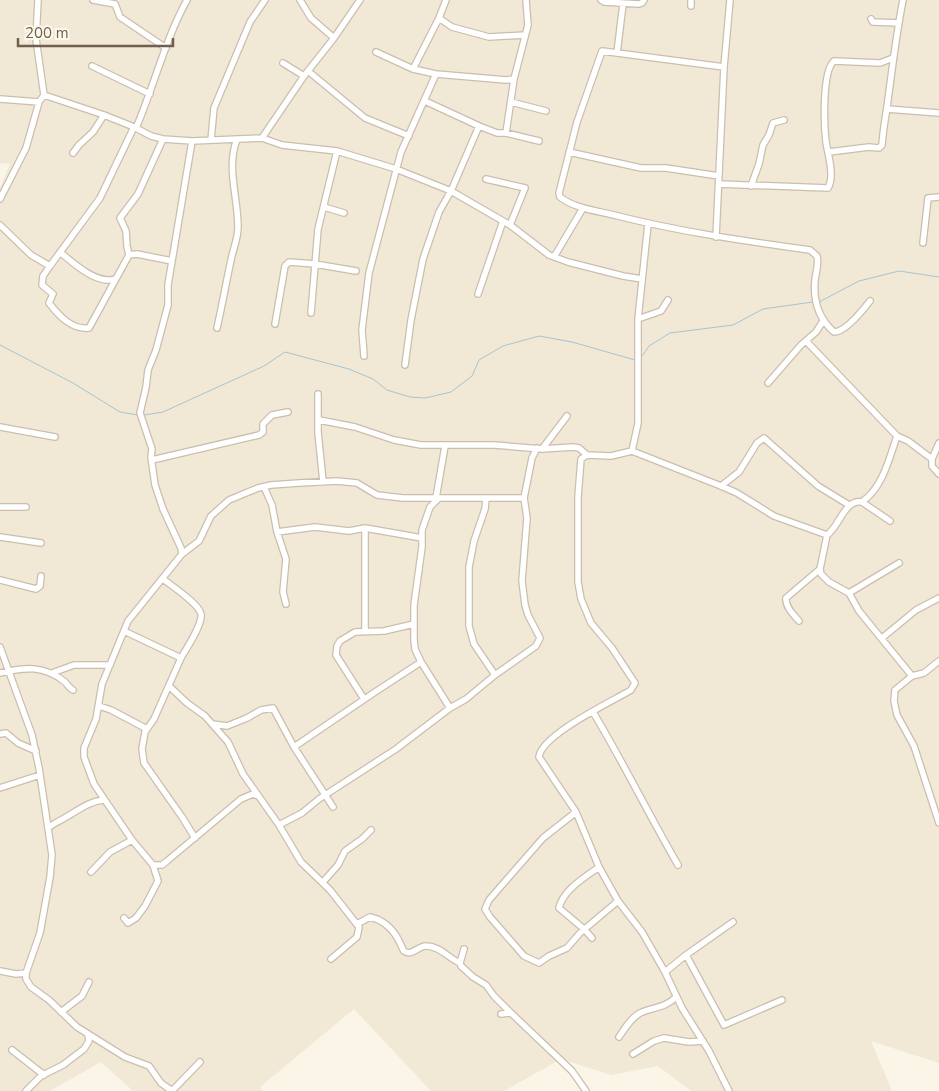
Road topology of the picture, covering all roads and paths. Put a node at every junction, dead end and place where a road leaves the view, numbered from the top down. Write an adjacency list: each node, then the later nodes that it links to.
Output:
1 (38, 0): 31 (street)
2 (94, 0): 19 (street)
3 (187, 0): 19 (street)
4 (265, 0): 48 (street)
5 (300, 0): 18 (street)
6 (360, 0): 18 (street)
7 (446, 0): 14 (street)
8 (526, 0): 17 (street)
9 (601, 0): 13 (street)
10 (644, 0): 13 (street)
11 (730, 0): 25 (street)
12 (903, 0): 16 (street)
13 (623, 4): 21 (street)
14 (439, 18): 17 (street); 26 (street)
15 (871, 19): 16 (street)
16 (899, 23): 22 (street)
17 (525, 35): 29 (street)
18 (334, 38): 27 (street)
19 (166, 48): 30 (street)
20 (376, 52): 26 (street)
21 (617, 53): 25 (street); 52 (street)
22 (893, 58): 36 (street); 53 (street)
23 (283, 63): 27 (street)
24 (92, 66): 30 (street)
25 (724, 67): 56 (street)
26 (414, 69): 28 (street)
27 (306, 73): 44 (street); 45 (street)
28 (436, 74): 29 (street); 34 (street)
29 (514, 79): 35 (street)
30 (150, 94): 42 (street)
31 (44, 95): 33 (street); 39 (street)
32 (0, 99): 33 (street)
33 (39, 102): 62 (street)
34 (424, 102): 41 (street); 44 (street)
35 (511, 102): 37 (street); 43 (street)
36 (887, 109): 38 (street); 53 (street)
37 (546, 111)
38 (939, 113)
39 (104, 115): 42 (street); 54 (street)
40 (784, 120): 59 (street)
41 (479, 126): 43 (street); 60 (street)
42 (135, 127): 46 (street); 72 (street)
43 (506, 133): 50 (street)
44 (409, 136): 55 (street)
45 (262, 138): 47 (street); 51 (street)
46 (163, 139): 49 (street); 73 (street)
47 (237, 139): 48 (street); 88 (street)
48 (211, 140): 49 (street)
49 (192, 141): 75 (street)
50 (539, 141)
51 (337, 151): 55 (street); 63 (street)
52 (569, 152): 56 (street); 64 (street)
53 (829, 152): 59 (street)
54 (73, 153)
55 (396, 169): 60 (street); 90 (street)
56 (719, 176): 58 (street)
57 (486, 179): 69 (street)
58 (719, 184): 59 (street); 70 (street)
59 (751, 186)
60 (451, 191): 66 (street); 91 (street)
61 (939, 197): 71 (street)
62 (0, 199)
63 (324, 207): 65 (street); 76 (street)
64 (584, 208): 67 (street); 74 (street)
65 (344, 213)
66 (503, 221): 69 (street); 81 (street)
67 (648, 224): 70 (street); 80 (street)
68 (0, 225): 77 (street)
69 (510, 225): 74 (street)
70 (716, 237): 87 (street)
71 (923, 243)
72 (60, 252): 77 (street); 79 (street)
73 (129, 255): 75 (street); 79 (street)
74 (554, 257): 80 (street)
75 (172, 261): 106 (street)
76 (315, 264): 78 (street); 84 (street); 86 (street)
77 (50, 266): 79 (street)
78 (356, 271)
79 (115, 279)
80 (642, 279): 85 (street)
81 (478, 294)
82 (668, 300): 85 (street)
83 (870, 301): 87 (street)
84 (311, 313)
85 (638, 318): 103 (street)
86 (274, 324)
87 (825, 324): 89 (street)
88 (217, 328)
89 (806, 341): 92 (street); 98 (street)
90 (364, 356)
91 (405, 365)
92 (768, 383)
93 (318, 394): 96 (street)
94 (288, 412): 106 (street)
95 (567, 416): 102 (street)
96 (319, 420): 101 (street); 108 (street)
97 (0, 427): 99 (street)
98 (897, 436): 105 (street); 115 (street)
99 (55, 437)
100 (939, 443): 105 (street)
101 (445, 446): 102 (street); 112 (street)
102 (540, 448): 104 (street); 114 (street)
103 (632, 452): 104 (street); 109 (street)
104 (587, 455): 156 (street)
105 (932, 459): 107 (street)
106 (152, 460): 127 (street)
107 (939, 474)
108 (323, 482): 110 (street); 111 (street)
109 (722, 486): 116 (street); 123 (street)
110 (264, 487): 122 (street); 127 (street)
111 (427, 498): 112 (street); 119 (street)
112 (437, 498): 113 (street); 119 (street)
113 (486, 498): 114 (street); 149 (street)
114 (524, 498): 149 (street)
115 (862, 502): 116 (street); 120 (street)
116 (849, 505): 123 (street)
117 (0, 507): 118 (street)
118 (26, 507)
119 (430, 507): 125 (street)
120 (890, 521)
121 (365, 528): 122 (street); 125 (street); 138 (street)
122 (277, 532): 135 (street)
123 (827, 535): 129 (street)
124 (0, 537): 126 (street)
125 (422, 538): 137 (street)
126 (41, 543)
127 (182, 554): 131 (street)
128 (899, 563): 133 (street)
129 (820, 569): 133 (street); 136 (street)
130 (41, 576): 132 (street)
131 (163, 579): 139 (street); 142 (street)
132 (0, 580)
133 (849, 593): 140 (street)
134 (939, 598): 140 (street)
135 (286, 604)
136 (799, 621)
137 (414, 624): 138 (street); 144 (street)
138 (365, 631): 153 (street)
139 (124, 632): 142 (street); 145 (street)
140 (882, 638): 150 (street)
141 (0, 647): 146 (street)
142 (182, 658): 151 (street)
143 (939, 661): 150 (street)
144 (422, 662): 153 (street); 155 (street)
145 (110, 665): 148 (street); 154 (street)
146 (8, 671): 147 (street); 148 (street); 161 (street)
147 (0, 673)
148 (52, 674): 152 (street)
149 (495, 675): 155 (street)
150 (912, 676): 171 (street)
151 (169, 686): 157 (street); 158 (street)
152 (73, 690)
153 (364, 699): 160 (street)
154 (99, 706): 158 (street); 166 (street)
155 (450, 708): 165 (street)
156 (593, 712): 168 (street); 178 (street)
157 (212, 724): 160 (street); 164 (street)
158 (147, 729): 175 (street)
159 (0, 734): 161 (street)
160 (294, 748): 165 (street)
161 (36, 750): 162 (street)
162 (40, 775): 163 (street); 169 (street)
163 (0, 788)
164 (255, 795): 172 (street); 175 (street)
165 (327, 795): 167 (street); 172 (street)
166 (102, 797): 170 (street); 176 (street)
167 (333, 807)
168 (576, 812): 179 (street); 186 (street)
169 (47, 819): 170 (street); 173 (street)
170 (57, 821): 173 (street)
171 (939, 823)
172 (279, 825): 181 (street)
173 (48, 828): 194 (street)
174 (371, 830): 181 (street)
175 (195, 838): 177 (street)
176 (132, 840): 177 (street); 180 (street)
177 (153, 865): 183 (street)
178 (678, 865)
179 (598, 867): 182 (street); 186 (street)
180 (91, 872)
181 (323, 882): 185 (street)
182 (618, 901): 186 (street); 193 (street)
183 (124, 918)
184 (733, 922): 189 (street)
185 (357, 924): 190 (street); 191 (street)
186 (584, 929): 187 (street)
187 (592, 938)
188 (464, 950): 191 (street)
189 (686, 955): 193 (street); 197 (street)
190 (331, 959)
191 (460, 963): 199 (street)
192 (0, 970): 194 (street)
193 (665, 972): 196 (street)
194 (26, 973): 198 (street)
195 (89, 982): 198 (street)
196 (676, 997): 202 (street); 203 (street)
197 (782, 1000)
198 (61, 1012): 201 (street)
199 (511, 1013): 200 (street); 210 (street)
200 (501, 1014)
201 (88, 1035): 207 (street); 209 (street)
202 (618, 1036)
203 (703, 1040): 205 (street); 211 (street)
204 (12, 1050): 207 (street)
205 (633, 1054)
206 (200, 1062): 209 (street)
207 (44, 1075): 208 (street)
208 (26, 1091)
209 (172, 1091)
210 (586, 1091)
211 (728, 1091)

